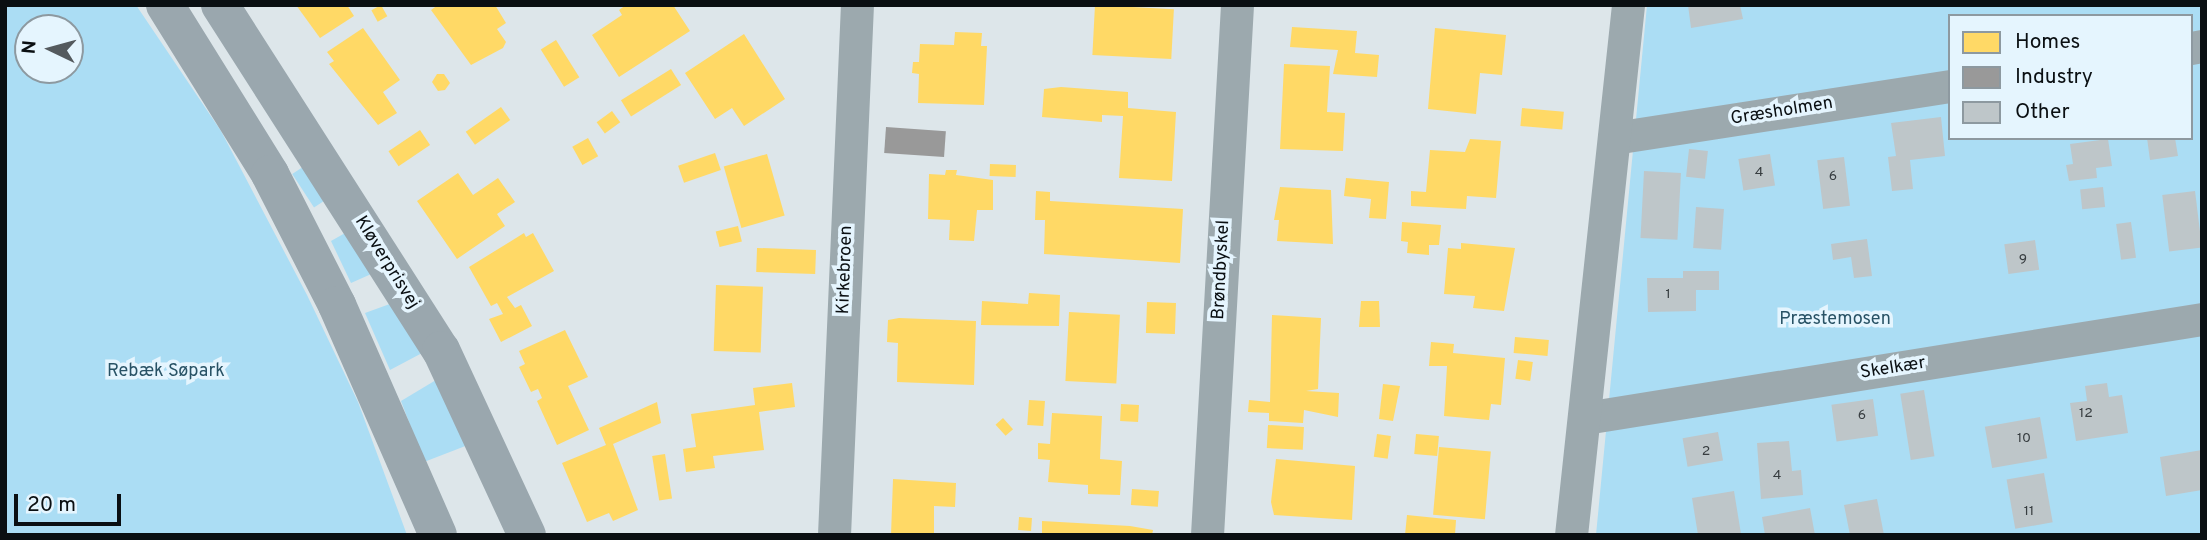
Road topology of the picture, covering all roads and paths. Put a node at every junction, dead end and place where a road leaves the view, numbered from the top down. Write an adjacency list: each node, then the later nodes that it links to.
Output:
1 (165, 5): 10 (street)
2 (220, 5): 11 (street, Kløverprisvej)
3 (857, 5): 12 (street, Kirkebroen)
4 (1237, 5): 13 (street, Brøndbyskel)
5 (1628, 5): 7 (street)
6 (1948, 86): 7 (street, Græsholmen)
7 (1614, 138): 9 (street)
8 (2202, 320): 9 (street, Skelkær)
9 (1585, 418): 14 (street)
10 (438, 535)
11 (527, 535)
12 (834, 535)
13 (1207, 535)
14 (1571, 535)

